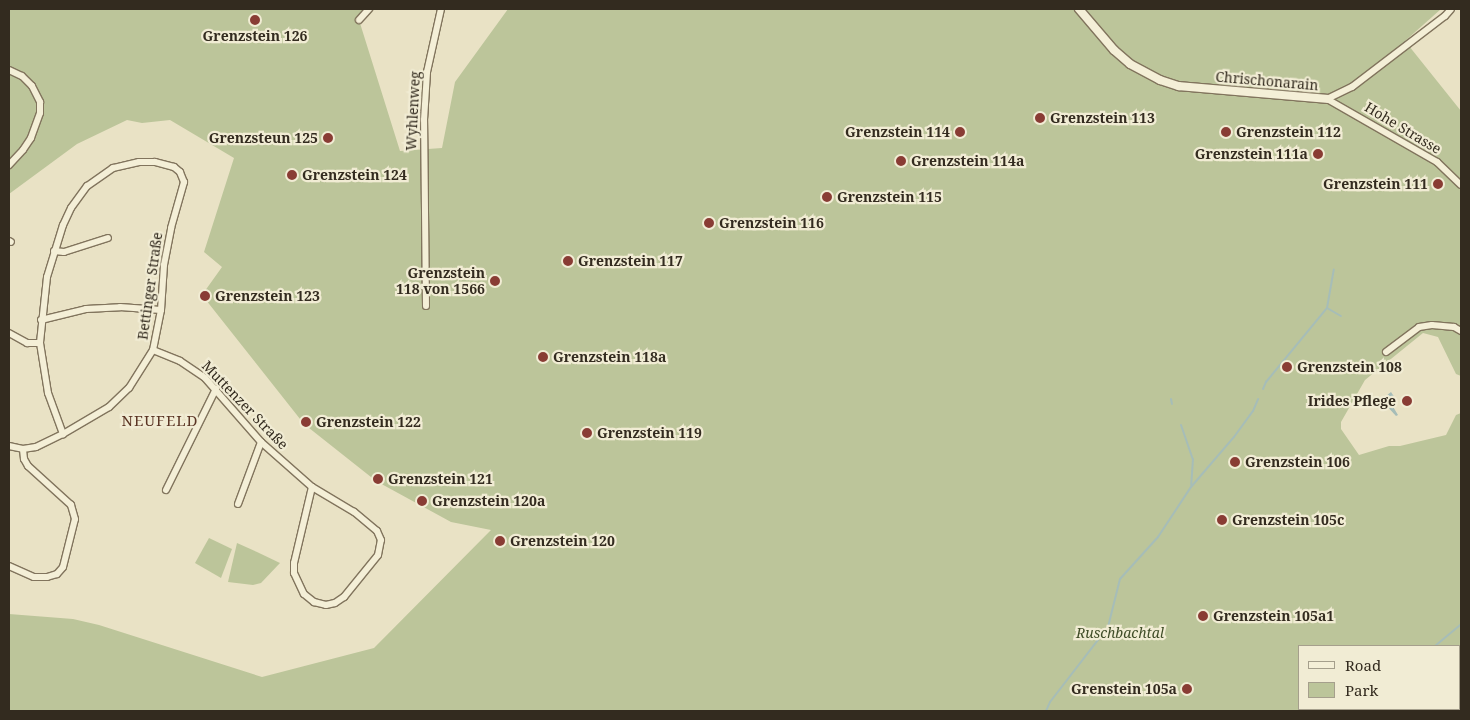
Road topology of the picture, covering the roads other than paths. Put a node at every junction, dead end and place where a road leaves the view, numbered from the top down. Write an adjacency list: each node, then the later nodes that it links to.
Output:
1 (369, 9): 5 (street)
2 (441, 9): 12 (street, Wyhlenweg)
3 (1079, 9): 7 (street, Chrischonarain)
4 (1451, 9): 7 (street, Chrischonarain)
5 (359, 20)
6 (9, 70): 8 (street)
7 (1328, 99): 9 (street, Hohe Strasse)
8 (9, 165)
9 (1461, 185)
10 (108, 238): 11 (street)
11 (54, 251): 13 (street, Bettinger Straße); 14 (street)
12 (426, 306)
13 (161, 310): 14 (street); 18 (street, Bettinger Straße)
14 (41, 320): 17 (street)
15 (1461, 330): 19 (street)
16 (9, 333): 17 (street)
17 (40, 342): 21 (street)
18 (154, 350): 20 (street, Muttenzer Straße); 21 (street, Bettinger Straße)
19 (1386, 352)
20 (216, 390): 22 (street, Muttenzer Straße); 26 (street)
21 (63, 434): 24 (street, Bettinger Straße)
22 (261, 442): 25 (street, Muttenzer Straße); 27 (street)
23 (9, 446): 24 (street, Bettinger Straße)
24 (23, 449): 28 (street)
25 (312, 487): 25 (street, Muttenzer Straße)
26 (166, 490)
27 (238, 504)
28 (9, 566)

